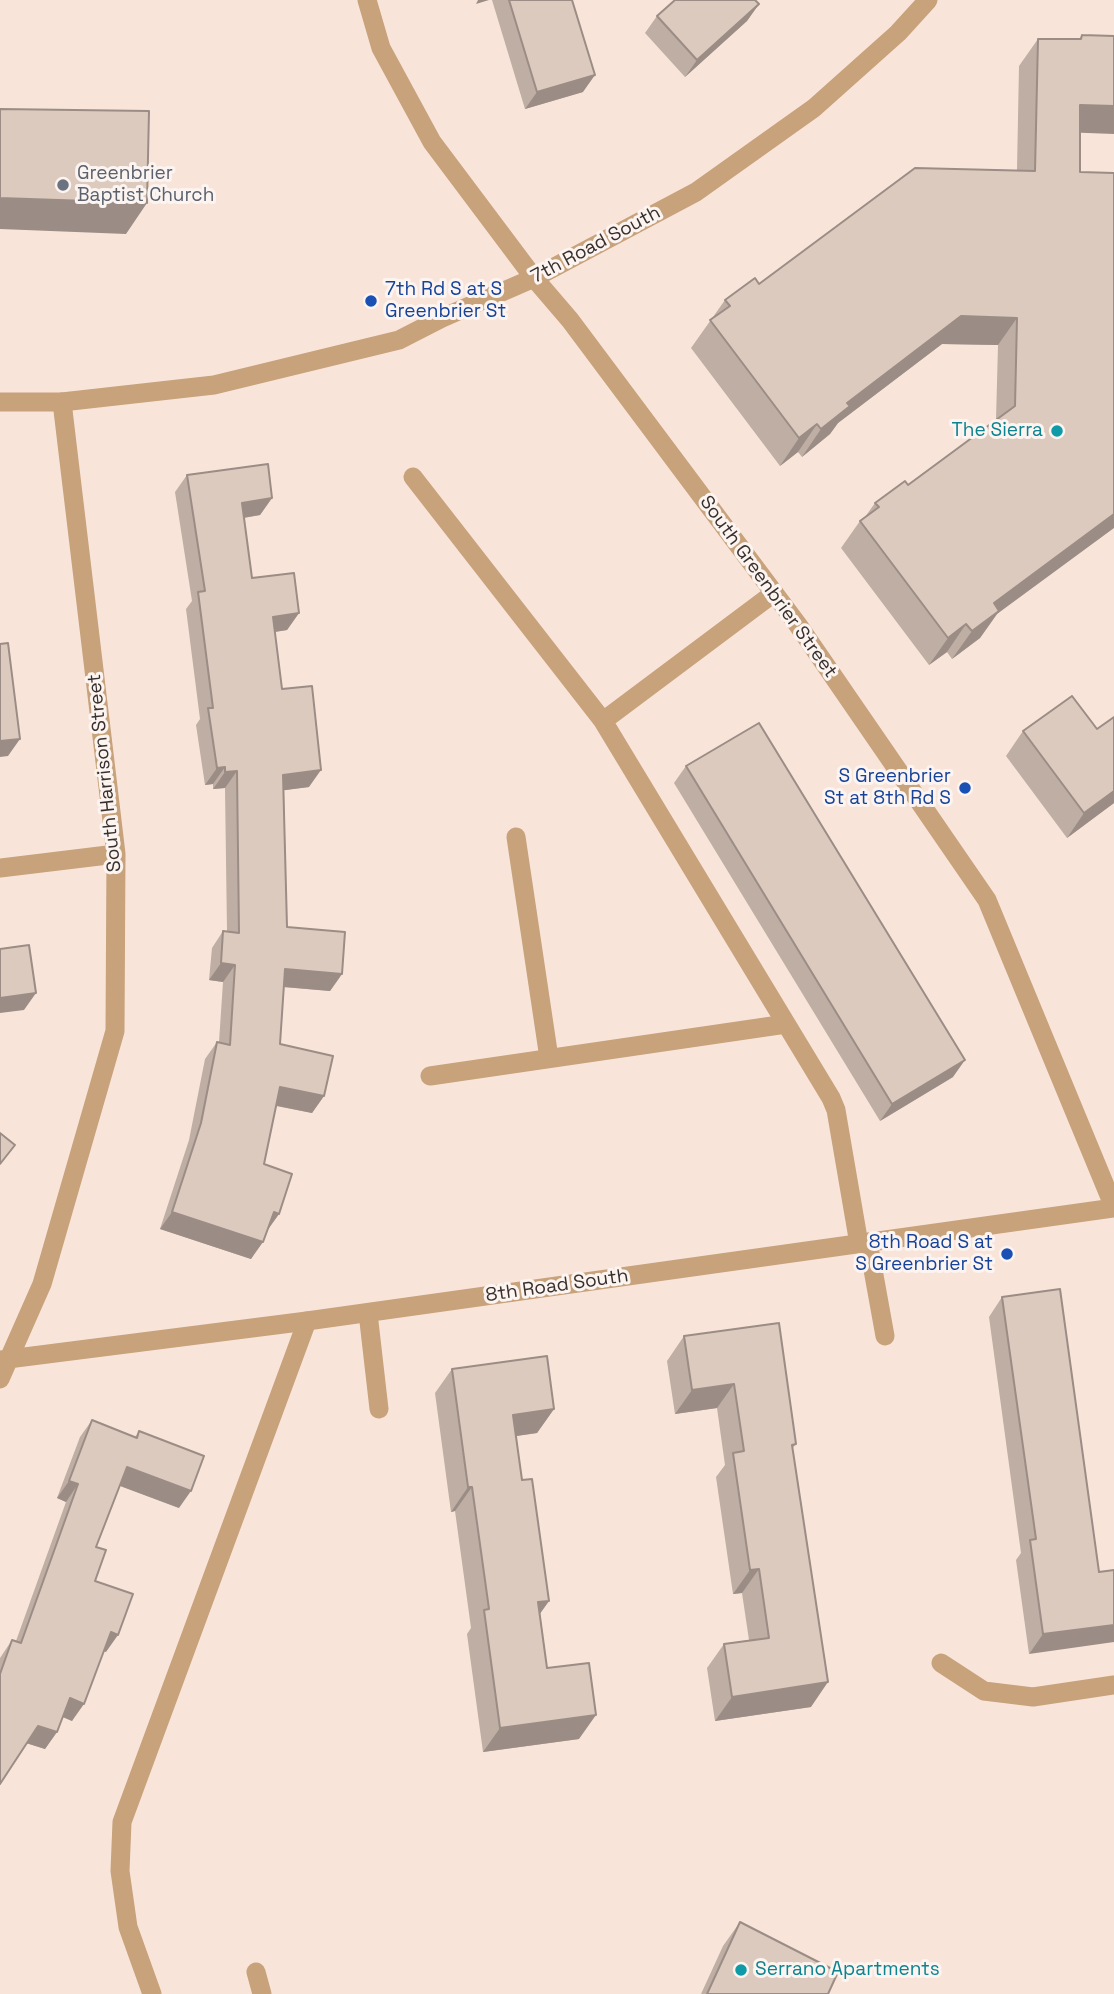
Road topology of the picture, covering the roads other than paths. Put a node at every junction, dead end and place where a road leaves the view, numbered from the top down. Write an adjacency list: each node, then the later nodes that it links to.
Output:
1 (368, 0): 3 (street, South Greenbrier Street)
2 (928, 0): 3 (street, 7th Road South)
3 (534, 278): 5 (street, 7th Road South); 7 (street, South Greenbrier Street)
4 (0, 402): 5 (street, 7th Road South)
5 (62, 402): 10 (street, South Harrison Street)
6 (413, 477): 8 (street)
7 (774, 593): 8 (street); 15 (street, South Greenbrier Street)
8 (603, 721): 12 (street)
9 (516, 837): 13 (street)
10 (116, 854): 11 (street); 20 (street, South Harrison Street)
11 (0, 868)
12 (786, 1024): 13 (street); 16 (street)
13 (549, 1058): 14 (street)
14 (430, 1076)
15 (1114, 1208): 16 (street, 8th Road South)
16 (863, 1243): 17 (street, 8th Road South); 19 (street)
17 (368, 1313): 18 (street, 8th Road South); 22 (street)
18 (307, 1321): 20 (street, 8th Road South); 26 (street)
19 (885, 1336)
20 (5, 1359): 21 (street, South Harrison Street)
21 (0, 1379)
22 (379, 1409)
23 (941, 1663): 24 (street)
24 (1114, 1685)
25 (256, 1972): 27 (street)
26 (152, 1994)
27 (262, 1994)

